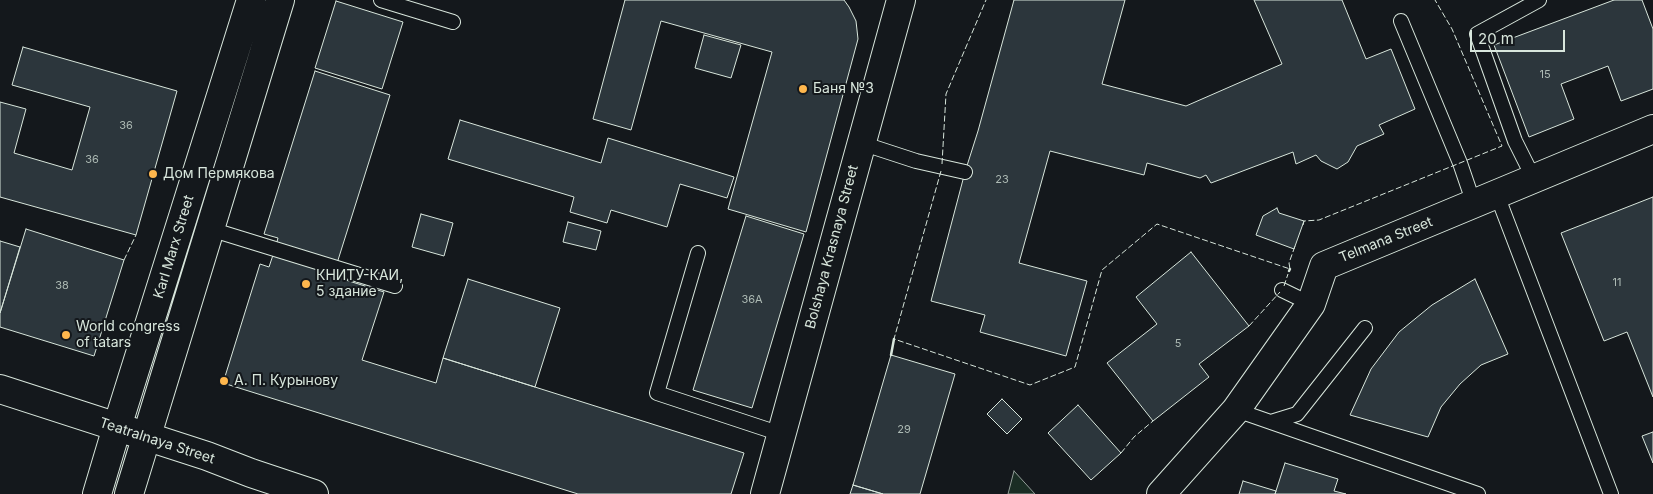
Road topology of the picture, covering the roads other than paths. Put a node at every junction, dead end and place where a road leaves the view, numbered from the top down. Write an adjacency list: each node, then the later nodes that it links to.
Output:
1 (251, 0): 22 (street, Karl Marx Street)
2 (280, 0): 13 (street)
3 (381, 0): 7 (lane)
4 (901, 0): 9 (street, Bolshaya Krasnaya Street)
5 (1539, 0): 11 (lane)
6 (1401, 21): 12 (lane)
7 (453, 22)
8 (1653, 129): 11 (street, Telmana Street)
9 (861, 144): 10 (lane); 23 (street, Bolshaya Krasnaya Street)
10 (964, 172)
11 (1534, 179): 12 (street, Telmana Street)
12 (1486, 200): 17 (street, Telmana Street); 31 (lane)
13 (210, 229): 15 (lane); 24 (street)
14 (698, 253): 23 (lane)
15 (395, 286)
16 (1282, 290): 17 (lane)
17 (1311, 304): 20 (street, Telmana Street)
18 (1365, 328): 21 (lane)
19 (0, 389): 22 (street, Teatralnaya Street)
20 (1236, 410): 21 (lane); 29 (street, Telmana Street)
21 (1271, 422): 30 (lane)
22 (117, 427): 24 (street, Teatralnaya Street); 25 (street, Karl Marx Street)
23 (781, 434): 28 (street, Bolshaya Krasnaya Street)
24 (148, 437): 26 (street); 27 (street, Teatralnaya Street)
25 (97, 494)
26 (130, 494)
27 (314, 494)
28 (765, 494)
29 (1161, 494)
30 (1478, 494)
31 (1611, 494)

